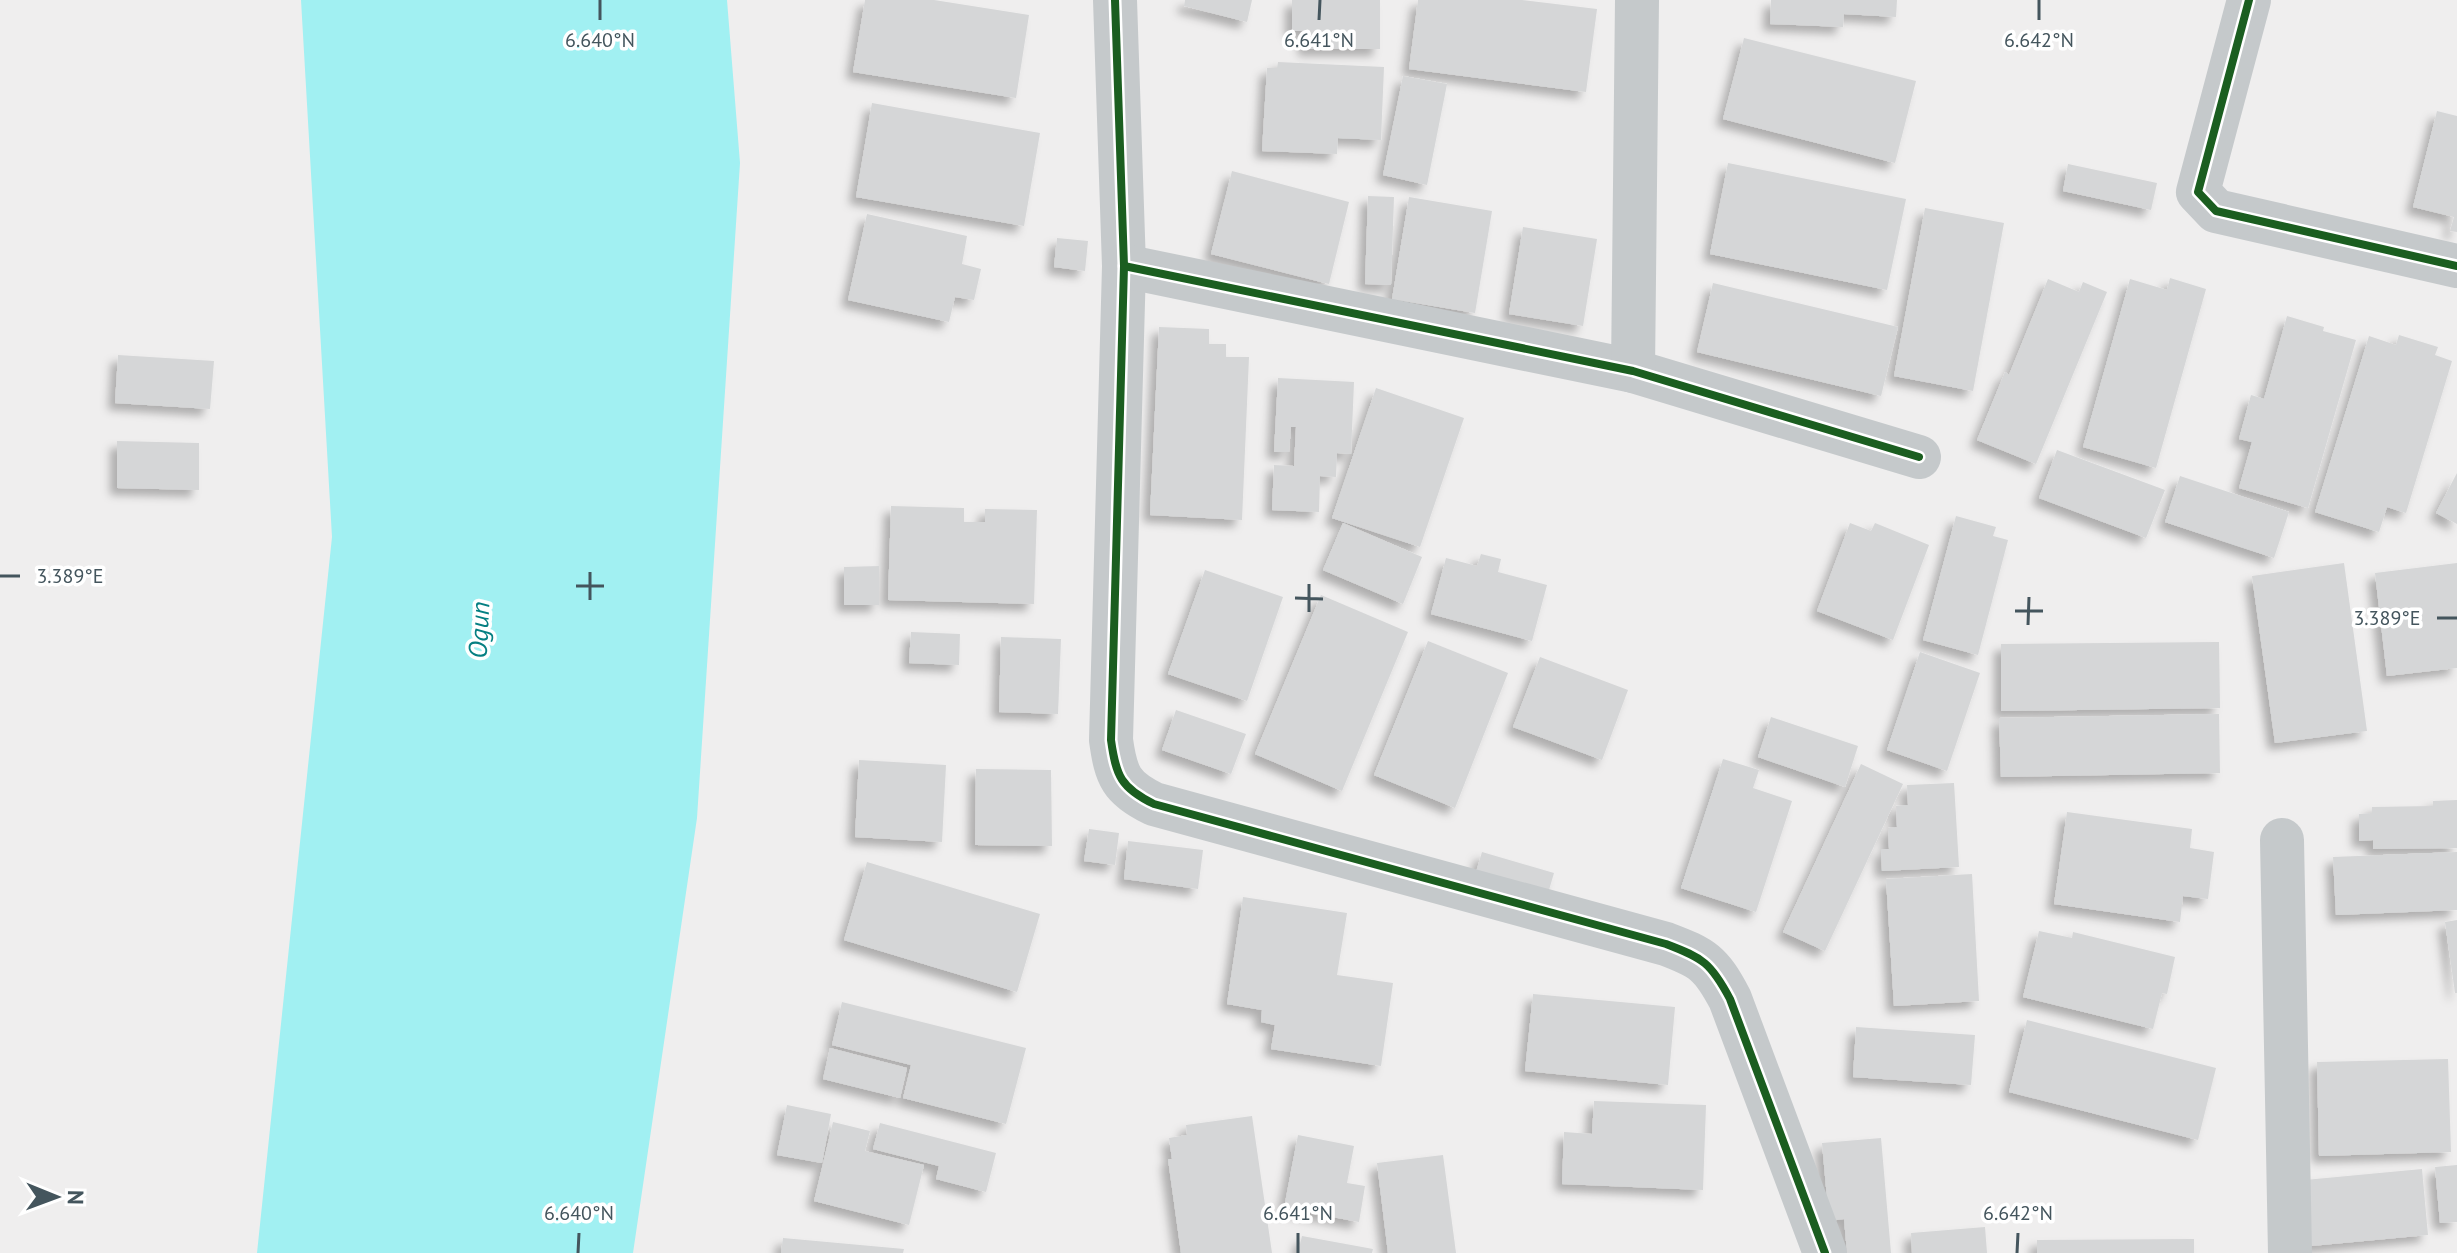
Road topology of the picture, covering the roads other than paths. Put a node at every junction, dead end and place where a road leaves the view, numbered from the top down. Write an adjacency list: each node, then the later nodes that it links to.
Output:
1 (1115, 0): 4 (street)
2 (1637, 0): 6 (street)
3 (2249, 0): 5 (street)
4 (1124, 266): 6 (street); 9 (street)
5 (2457, 266)
6 (1633, 371): 7 (street)
7 (1919, 457)
8 (2282, 840): 10 (street)
9 (1825, 1253)
10 (2290, 1253)

